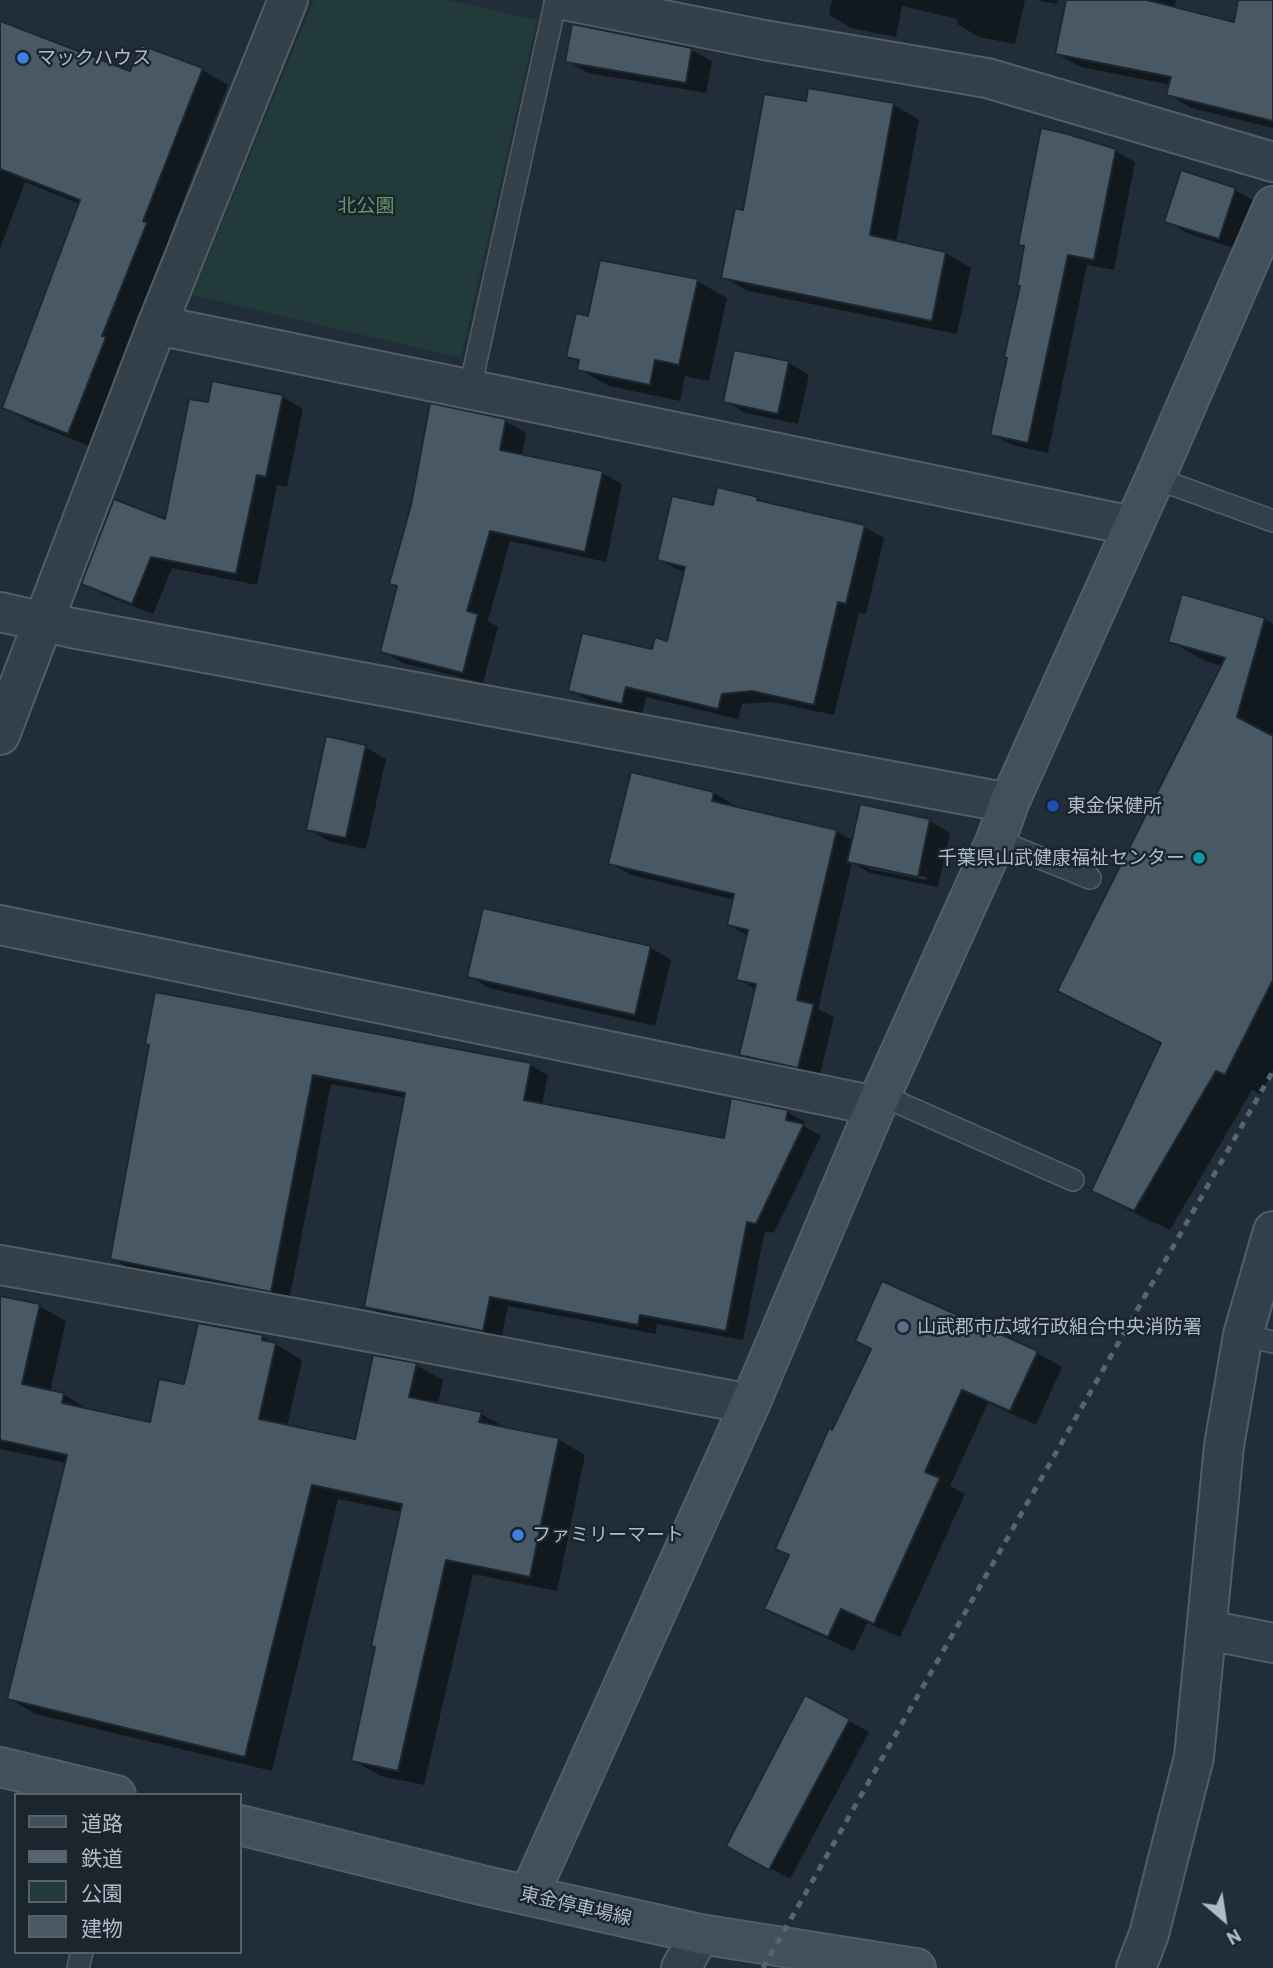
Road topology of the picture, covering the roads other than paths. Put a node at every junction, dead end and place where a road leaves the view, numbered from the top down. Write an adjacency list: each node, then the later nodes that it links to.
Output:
1 (288, 0): 6 (street)
2 (556, 0): 7 (lane)
3 (564, 0): 4 (street)
4 (1273, 162)
5 (1273, 206): 8 (street)
6 (157, 325): 7 (street); 12 (street)
7 (470, 388): 10 (street)
8 (1155, 478): 9 (lane); 10 (street)
9 (1273, 521)
10 (1133, 526): 14 (street)
11 (0, 612): 12 (street)
12 (45, 622): 13 (street); 14 (street)
13 (0, 735)
14 (1009, 803): 15 (street)
15 (996, 840): 16 (lane); 18 (street)
16 (1090, 877)
17 (0, 925): 18 (street)
18 (879, 1100): 19 (lane); 23 (street)
19 (1073, 1180)
20 (1273, 1231): 22 (street)
21 (0, 1265): 23 (street)
22 (1258, 1339): 24 (street)
23 (750, 1404): 29 (street)
24 (1208, 1630): 25 (street); 33 (street)
25 (1273, 1643)
26 (0, 1767): 27 (street)
27 (108, 1793)
28 (242, 1825): 29 (street, 東金停車場線)
29 (529, 1895): 30 (street, 東金停車場線)
30 (700, 1934): 31 (street); 32 (street, 東金停車場線)
31 (681, 1968)
32 (916, 1968)
33 (1136, 1968)

